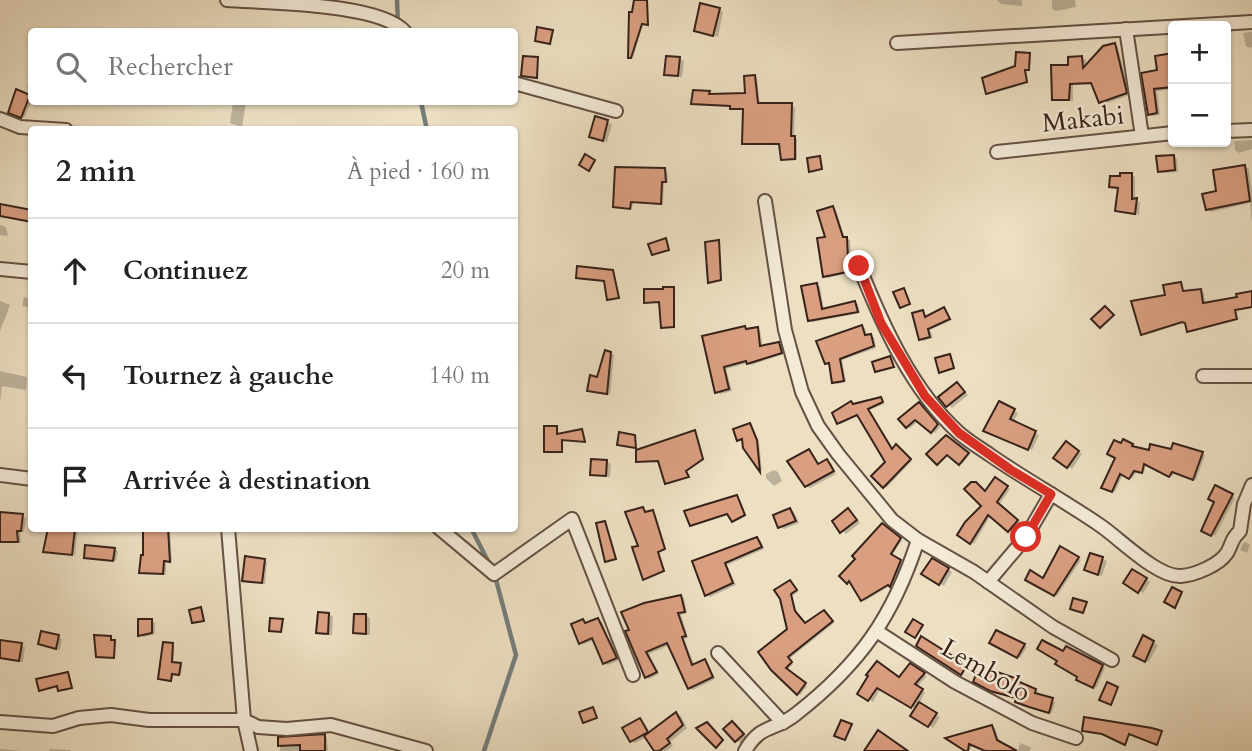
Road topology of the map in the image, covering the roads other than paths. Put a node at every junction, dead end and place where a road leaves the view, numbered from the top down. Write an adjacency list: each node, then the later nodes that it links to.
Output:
1 (227, 0): 3 (street)
2 (1252, 22): 4 (street)
3 (402, 28)
4 (1126, 29): 5 (street); 13 (street)
5 (897, 43)
6 (518, 84): 7 (street)
7 (616, 111)
8 (0, 119): 9 (street)
9 (28, 128)
10 (1252, 130): 11 (street)
11 (1231, 131)
12 (1168, 133): 13 (street, Makabi)
13 (1142, 136): 14 (street, Makabi)
14 (997, 152)
15 (765, 201): 27 (street)
16 (859, 266): 24 (street)
17 (0, 269): 18 (street)
18 (28, 272)
19 (1203, 376): 20 (street)
20 (1252, 376)
21 (0, 475): 22 (street)
22 (28, 478)
23 (1252, 485): 24 (street)
24 (1051, 494): 28 (street)
25 (228, 532): 33 (street)
26 (444, 532): 32 (street)
27 (918, 540): 28 (street); 29 (street)
28 (988, 582): 31 (street)
29 (878, 632): 35 (street); 36 (street, Lembolo)
30 (718, 653): 35 (street)
31 (1112, 660)
32 (634, 675)
33 (244, 720): 34 (street); 37 (street); 38 (street)
34 (0, 722)
35 (783, 723): 39 (street)
36 (1076, 738)
37 (251, 751)
38 (426, 751)
39 (745, 751)

